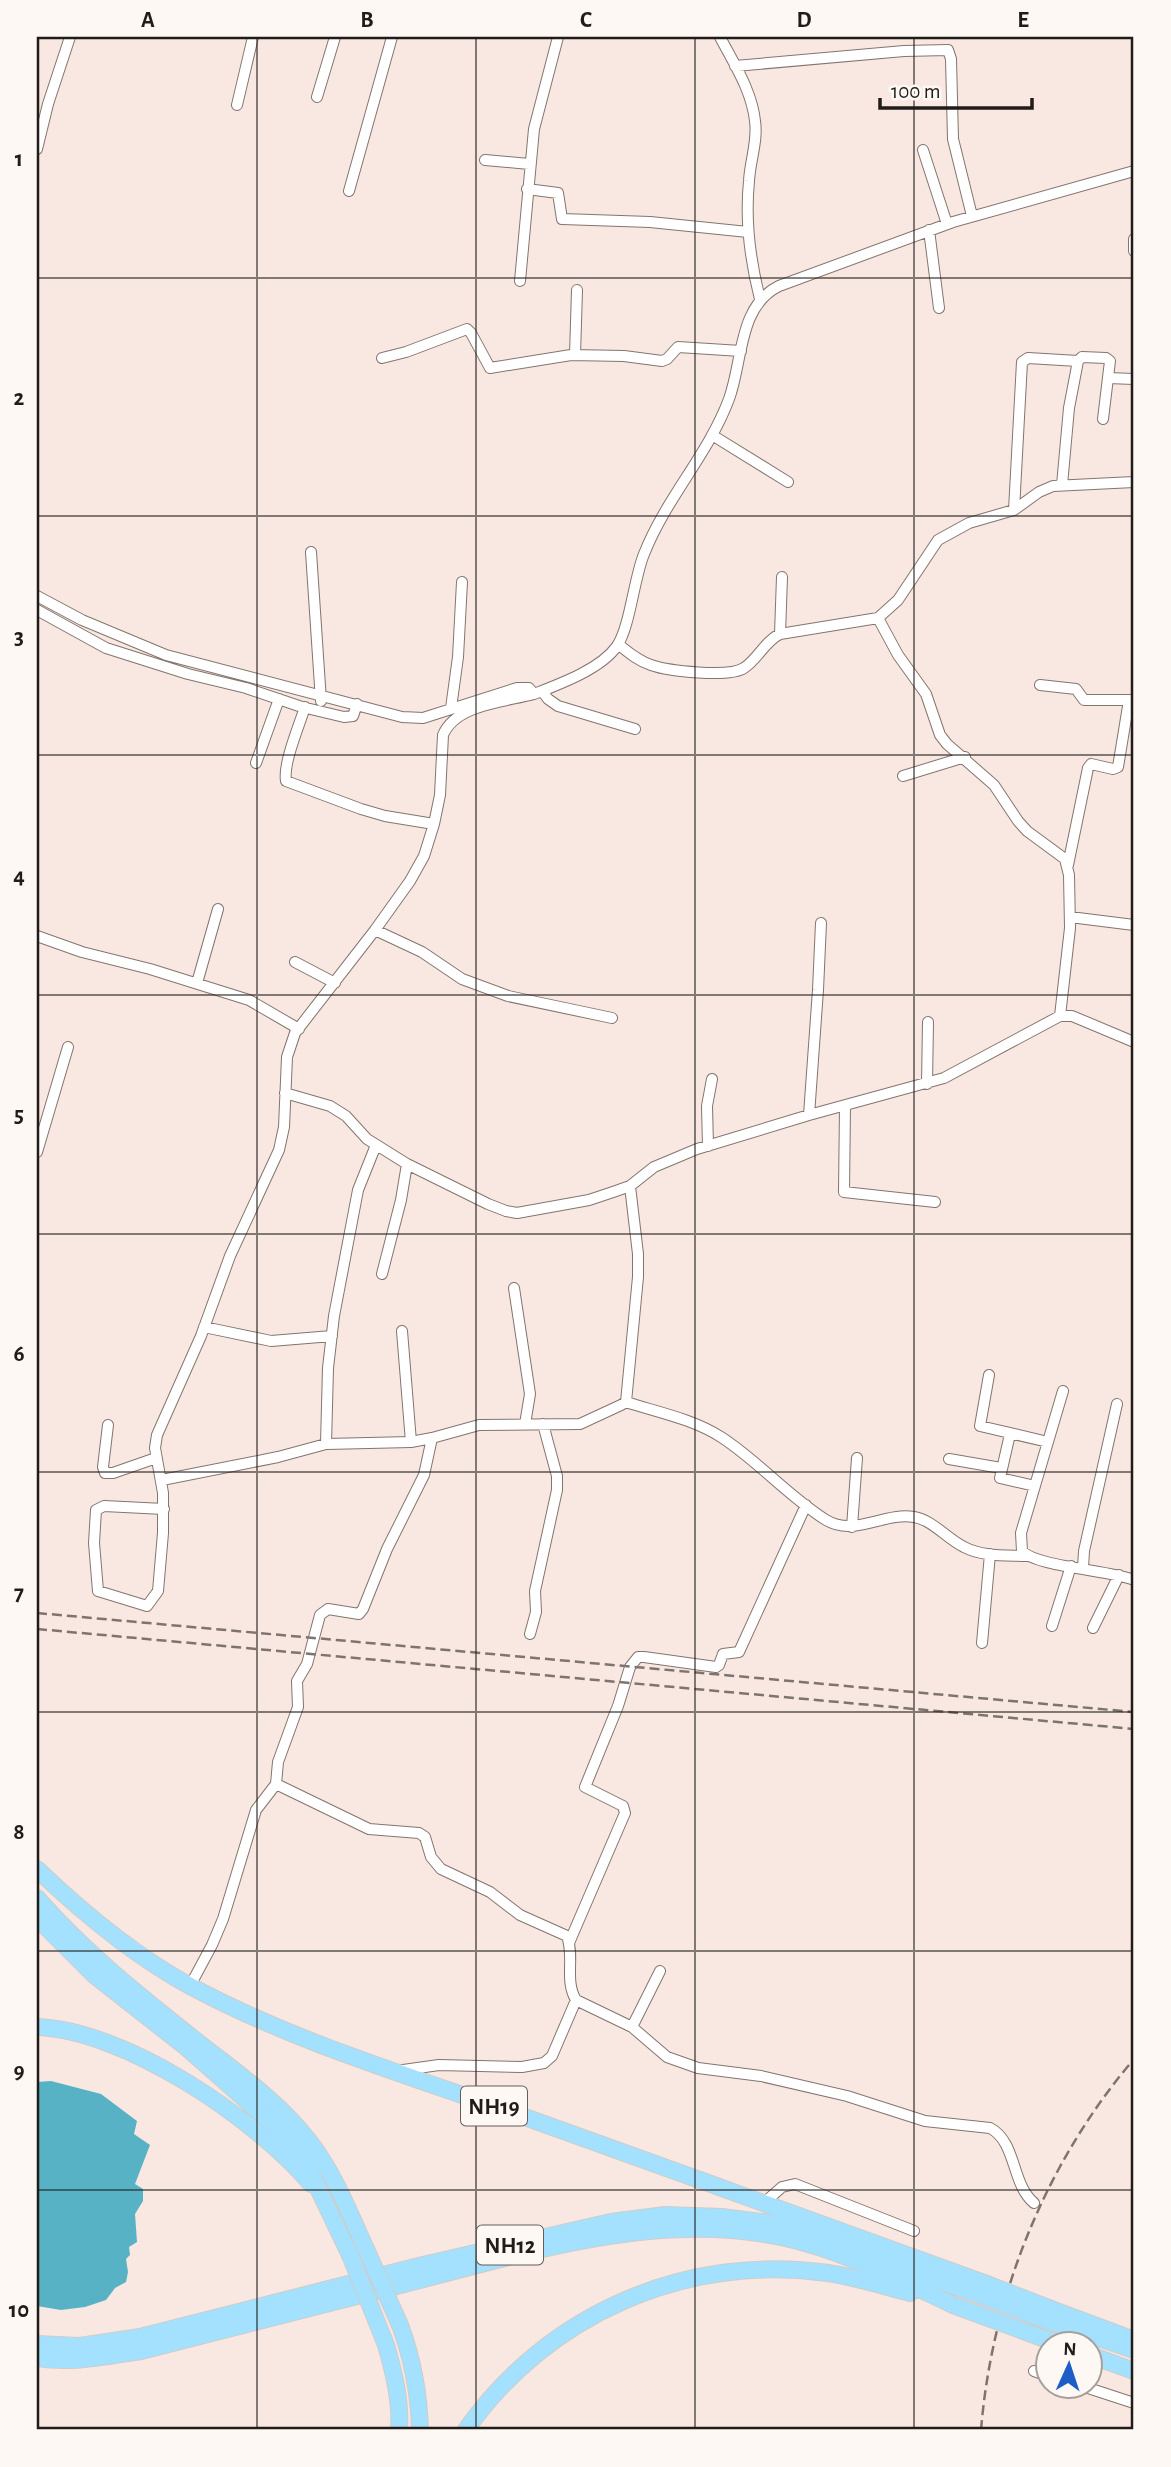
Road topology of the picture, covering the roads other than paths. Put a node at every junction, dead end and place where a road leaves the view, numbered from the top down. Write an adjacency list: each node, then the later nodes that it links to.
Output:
1 (70, 37): 12 (street)
2 (253, 37): 11 (street)
3 (335, 37): 10 (street)
4 (392, 37): 18 (street)
5 (558, 37): 15 (street)
6 (720, 37): 9 (street)
7 (935, 37): 8 (street)
8 (935, 49): 9 (street); 19 (street)
9 (735, 66): 22 (street)
10 (317, 97)
11 (237, 105)
12 (37, 149)
13 (923, 150): 20 (street)
14 (485, 160): 15 (street)
15 (529, 164): 17 (street)
16 (1134, 171): 19 (street)
17 (527, 189): 22 (street); 25 (street)
18 (349, 191)
19 (972, 216): 20 (street)
20 (947, 224): 21 (street)
21 (929, 230): 27 (street); 28 (street)
22 (748, 232): 27 (street)
23 (1134, 239): 24 (street)
24 (1134, 251)
25 (520, 281)
26 (577, 290): 30 (street)
27 (760, 299): 29 (street)
28 (939, 308)
29 (741, 351): 30 (street); 36 (street)
30 (575, 355): 31 (street)
31 (382, 358)
32 (1078, 361): 33 (street); 39 (street); 40 (street)
33 (1108, 378): 34 (street); 35 (street)
34 (1134, 379)
35 (1103, 419)
36 (712, 435): 37 (street); 48 (street)
37 (788, 482)
38 (1134, 482): 39 (street)
39 (1062, 485): 40 (street)
40 (1014, 510): 46 (street)
41 (311, 552): 51 (street)
42 (782, 577): 47 (street)
43 (462, 582): 56 (street)
44 (37, 596): 51 (street)
45 (37, 610): 52 (street)
46 (878, 618): 47 (street); 59 (street)
47 (780, 634): 48 (street)
48 (618, 644): 50 (street)
49 (1041, 685): 53 (street)
50 (538, 692): 56 (street); 58 (street); 62 (street)
51 (321, 695): 54 (street); 57 (street)
52 (279, 698): 55 (street); 60 (street)
53 (1131, 700): 63 (street)
54 (357, 704): 56 (street); 57 (street)
55 (305, 707): 57 (street); 62 (street)
56 (451, 708)
57 (321, 711)
58 (635, 729)
59 (965, 757): 61 (street); 63 (street)
60 (256, 763)
61 (903, 776)
62 (434, 824): 68 (street)
63 (1068, 867): 65 (street)
64 (218, 909): 71 (street)
65 (1070, 917): 67 (street); 73 (street)
66 (821, 923): 83 (street)
67 (1134, 925)
68 (374, 930): 72 (street); 74 (street)
69 (37, 936): 71 (street)
70 (295, 962): 72 (street)
71 (197, 983): 76 (street)
72 (335, 983): 76 (street)
73 (1060, 1016): 77 (street); 80 (street)
74 (612, 1018)
75 (928, 1022): 80 (street)
76 (299, 1029): 81 (street)
77 (1134, 1042)
78 (68, 1047): 86 (street)
79 (712, 1079): 85 (street)
80 (928, 1084): 82 (street)
81 (285, 1093): 84 (street); 92 (street)
82 (845, 1106): 83 (street); 89 (street)
83 (809, 1115): 85 (street)
84 (376, 1145): 87 (street); 94 (street)
85 (708, 1146): 88 (street)
86 (37, 1152)
87 (407, 1164): 88 (street); 90 (street)
88 (631, 1186): 97 (street)
89 (935, 1202)
90 (382, 1273)
91 (514, 1288): 99 (street)
92 (204, 1327): 94 (street); 110 (street)
93 (402, 1331): 103 (street)
94 (332, 1336): 104 (street)
95 (989, 1375): 102 (street)
96 (1063, 1391): 106 (street)
97 (626, 1396): 100 (street); 112 (street)
98 (1117, 1404): 117 (street)
99 (527, 1415): 100 (street); 105 (street)
100 (542, 1424): 122 (street)
101 (108, 1425): 110 (street)
102 (1010, 1434): 106 (street); 109 (street)
103 (410, 1436): 104 (street); 105 (street)
104 (326, 1437): 110 (street)
105 (432, 1438): 124 (street)
106 (1048, 1442): 111 (street)
107 (857, 1458): 114 (street)
108 (949, 1459): 109 (street)
109 (1001, 1468): 111 (street)
110 (159, 1470): 113 (street)
111 (1035, 1486): 115 (street)
112 (806, 1505): 114 (street); 128 (street)
113 (164, 1509): 113 (street)
114 (853, 1523): 116 (street)
115 (1023, 1550): 116 (street); 117 (street)
116 (990, 1554): 123 (street)
117 (1080, 1562): 118 (street); 120 (street)
118 (1119, 1575): 119 (street); 121 (street)
119 (1134, 1580)
120 (1052, 1626)
121 (1093, 1628)
122 (530, 1634)
123 (982, 1643)
124 (276, 1784): 128 (street); 130 (street)
125 (37, 1869): 130 (highway, NH19)
126 (37, 1898): 152 (highway, bridge)
127 (37, 1918): 135 (highway)
128 (569, 1943): 131 (street)
129 (660, 1971): 133 (street)
130 (190, 1986): 134 (highway, NH19)
131 (576, 2000): 133 (street); 134 (street)
132 (37, 2027): 135 (highway)
133 (632, 2027): 137 (street)
134 (396, 2071): 136 (highway, NH19)
135 (324, 2200): 151 (highway, bridge)
136 (765, 2202): 138 (street); 139 (highway, NH19)
137 (1034, 2203)
138 (914, 2231)
139 (981, 2289): 141 (highway, NH19, bridge); 144 (highway, NH12)
140 (953, 2305): 142 (highway, bridge); 146 (highway); 153 (highway)
141 (1049, 2315): 143 (highway, NH19); 145 (highway)
142 (1034, 2335)
143 (1134, 2340)
144 (37, 2344)
145 (1134, 2350)
146 (37, 2358)
147 (1104, 2360): 148 (highway)
148 (1134, 2371)
149 (1104, 2393): 150 (street)
150 (1134, 2403)
151 (400, 2430)
152 (420, 2430)
153 (466, 2430)

